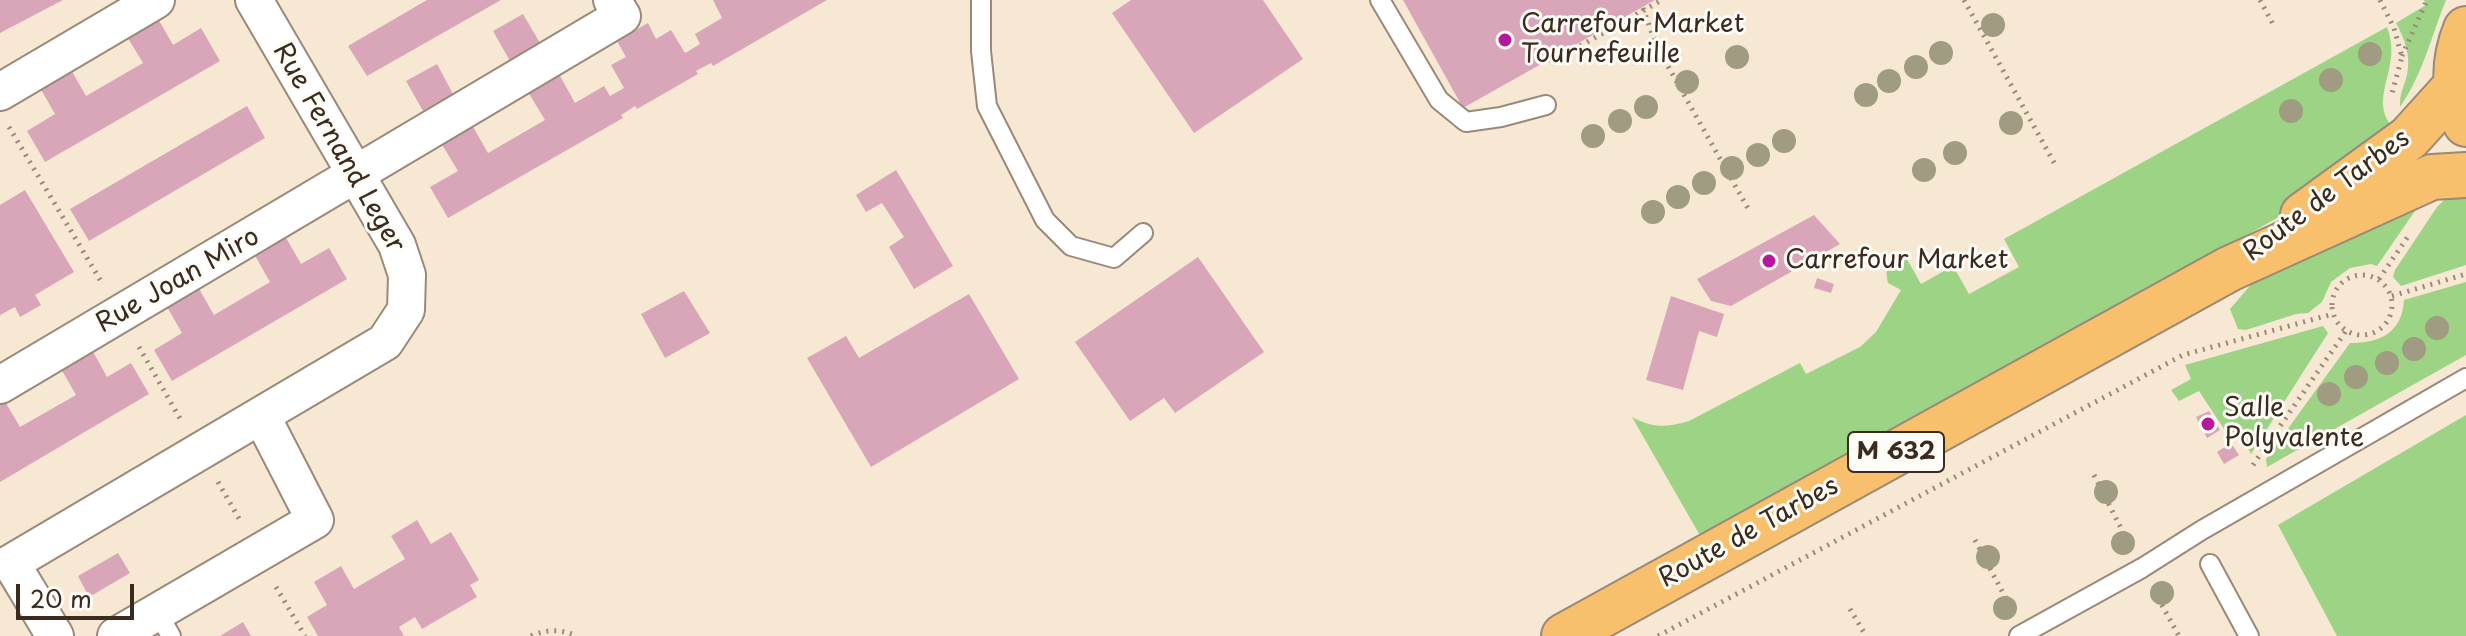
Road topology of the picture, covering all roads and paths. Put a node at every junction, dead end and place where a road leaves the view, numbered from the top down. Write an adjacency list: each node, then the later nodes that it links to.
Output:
1 (156, 0): 19 (street)
2 (254, 0): 21 (street, Rue Fernand Leger)
3 (612, 0): 21 (street, Rue Joan Miro)
4 (981, 0): 25 (lane)
5 (1380, 0): 17 (lane)
6 (1662, 0): 11 (path)
7 (1964, 0): 20 (path)
8 (2260, 0): 12 (path)
9 (2380, 0): 14 (path)
10 (2427, 0): 14 (path)
11 (1643, 9): 15 (path); 23 (path)
12 (2275, 28)
13 (2466, 29): 18 (main road)
14 (2402, 57): 16 (path)
15 (1547, 61)
16 (2391, 97)
17 (1546, 105)
18 (2461, 105): 26 (main road, Route de Tarbes / M 632)
19 (4, 109): 31 (path)
20 (2057, 168)
21 (356, 175): 31 (street, Rue Joan Miro); 35 (street, Rue Fernand Leger)
22 (2466, 175): 26 (main road, Route de Tarbes / M 632)
23 (1750, 212)
24 (2412, 230): 28 (path)
25 (1143, 233)
26 (2229, 269): 49 (main road, Route de Tarbes / M 632)
27 (2466, 274): 29 (path)
28 (2379, 279): 29 (path); 30 (path)
29 (2392, 296): 32 (path)
30 (2333, 314): 32 (path); 50 (path)
31 (120, 315): 34 (street, Rue Joan Miro); 36 (path)
32 (2346, 331): 37 (path)
33 (2466, 378): 37 (lane)
34 (0, 385)
35 (262, 417): 36 (street, Rue Fernand Leger); 39 (street)
36 (200, 453): 39 (path); 44 (street, Rue Fernand Leger)
37 (2256, 500): 43 (lane)
38 (1975, 540): 43 (path)
39 (258, 551): 42 (street); 46 (path)
40 (2210, 564): 52 (lane)
41 (1850, 609): 51 (path)
42 (164, 624): 45 (street)
43 (2021, 635)
44 (55, 636)
45 (116, 636)
46 (305, 636)
47 (531, 636): 48 (path)
48 (577, 636)
49 (1564, 636)
50 (1658, 636)
51 (1866, 636)
52 (2249, 636)

